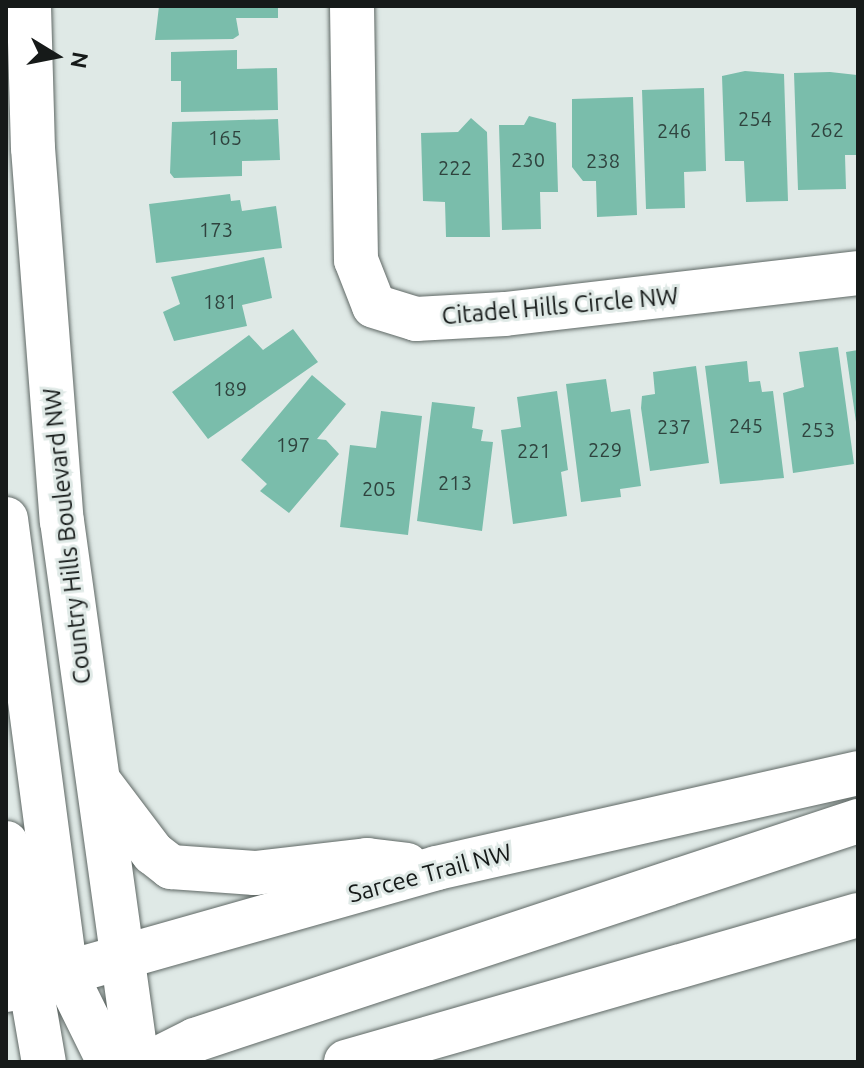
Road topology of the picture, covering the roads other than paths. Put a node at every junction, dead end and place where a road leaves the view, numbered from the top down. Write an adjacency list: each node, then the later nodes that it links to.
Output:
1 (29, 6): 6 (main road, Country Hills Boulevard NW)
2 (352, 6): 3 (main road, Citadel Hills Circle NW)
3 (858, 273)
4 (6, 519): 13 (main road)
5 (858, 773): 9 (main road, Sarcee Trail NW)
6 (98, 780): 9 (main road); 11 (main road, Country Hills Boulevard NW)
7 (858, 821): 17 (main road)
8 (6, 843): 13 (main road)
9 (437, 868): 11 (main road, Sarcee Trail NW)
10 (858, 915): 12 (main road)
11 (122, 960): 13 (main road, Sarcee Trail NW); 16 (main road, Country Hills Boulevard NW)
12 (531, 1009): 18 (main road); 19 (main road)
13 (42, 1016): 14 (main road); 15 (main road)
14 (89, 1062)
15 (109, 1062)
16 (137, 1062)
17 (151, 1062)
18 (346, 1062)
19 (452, 1062)

